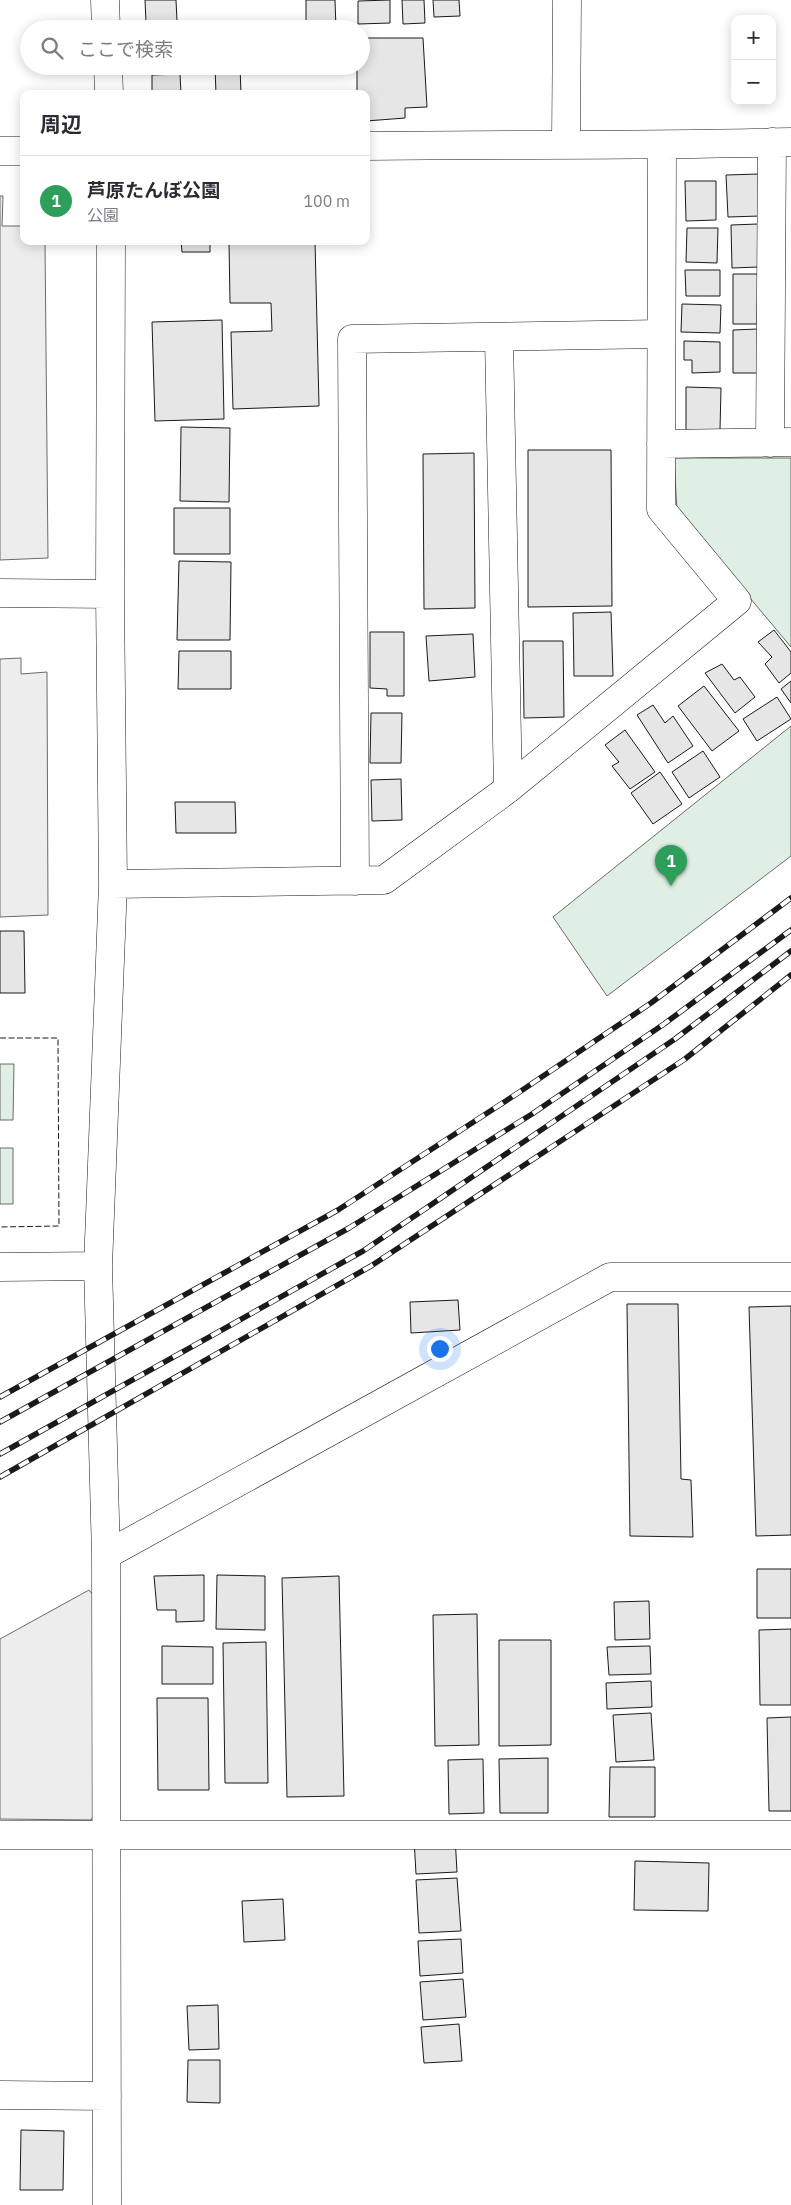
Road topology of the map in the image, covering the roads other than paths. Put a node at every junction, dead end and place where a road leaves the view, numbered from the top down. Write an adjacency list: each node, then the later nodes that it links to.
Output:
1 (105, 0): 3 (street)
2 (567, 0): 7 (street)
3 (106, 20)
4 (108, 75): 5 (street)
5 (109, 90)
6 (782, 142): 8 (street); 15 (street)
7 (566, 143): 8 (street); 9 (street)
8 (662, 145): 13 (street)
9 (370, 146)
10 (0, 151): 11 (street)
11 (20, 151)
12 (111, 245): 18 (street)
13 (660, 334): 14 (street); 16 (street)
14 (499, 338): 19 (street); 20 (street)
15 (781, 442): 16 (street)
16 (661, 444): 19 (street)
17 (0, 593): 18 (street)
18 (110, 594): 21 (street)
19 (508, 789): 20 (street)
20 (355, 881): 21 (street)
21 (113, 884): 22 (street)
22 (98, 1266): 23 (street); 25 (street)
23 (0, 1267)
24 (791, 1277): 25 (street)
25 (106, 1555): 27 (street)
26 (0, 1835): 27 (street)
27 (106, 1835): 28 (street); 30 (street)
28 (791, 1835)
29 (0, 2095): 30 (street)
30 (107, 2096): 31 (street)
31 (108, 2205)

